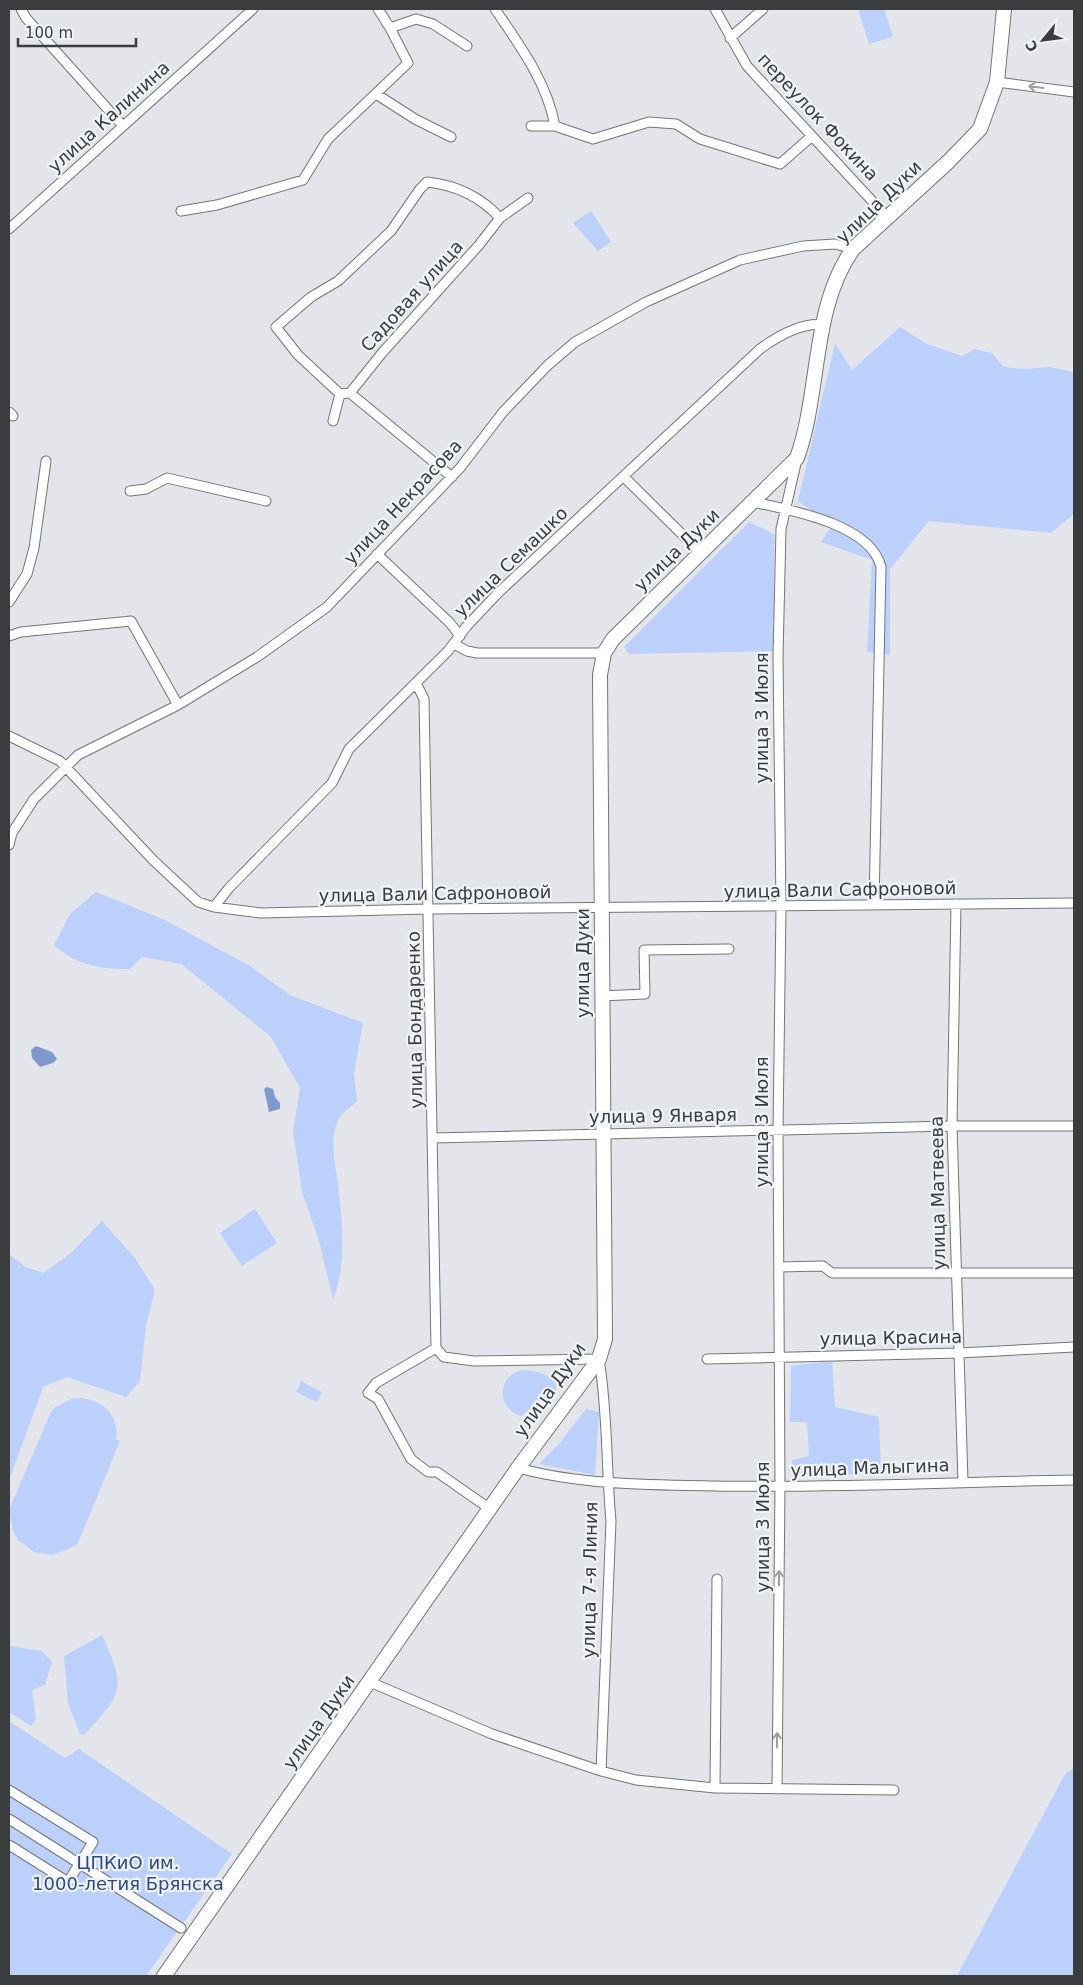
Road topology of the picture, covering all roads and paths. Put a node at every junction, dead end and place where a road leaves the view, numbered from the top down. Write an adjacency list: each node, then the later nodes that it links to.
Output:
1 (21, 9): 14 (street)
2 (253, 9): 14 (street, улица Калинина)
3 (378, 9): 8 (street)
4 (495, 9): 16 (street)
5 (715, 9): 9 (street, переулок Фокина)
6 (763, 9): 9 (street)
7 (1004, 9): 11 (main road, улица Дуки)
8 (390, 28): 10 (street); 13 (street)
9 (730, 38): 17 (street, переулок Фокина)
10 (466, 46)
11 (997, 82): 12 (street, one-way to 11); 21 (main road, улица Дуки)
12 (1074, 92)
13 (376, 94): 18 (street); 20 (street)
14 (123, 126): 23 (street, улица Калинина)
15 (531, 126): 16 (street)
16 (555, 126): 17 (street)
17 (812, 136): 21 (street, переулок Фокина)
18 (451, 137)
19 (528, 198): 22 (street, Садовая улица)
20 (181, 211)
21 (887, 217): 24 (main road, улица Дуки)
22 (500, 218): 26 (street, Садовая улица); 27 (street)
23 (9, 229)
24 (853, 249): 25 (main road, улица Дуки); 31 (street, улица Некрасова)
25 (824, 325): 29 (main road, улица Дуки); 32 (street, улица Семашко)
26 (350, 393): 27 (street); 31 (street)
27 (340, 394): 28 (street)
28 (333, 421)
29 (797, 458): 35 (main road, улица Дуки); 36 (street, улица 3 Июля)
30 (46, 461): 39 (street)
31 (452, 477): 38 (street, улица Некрасова)
32 (624, 477): 37 (street); 41 (street, улица Семашко)
33 (130, 491): 34 (street)
34 (266, 501)
35 (753, 502): 36 (street); 37 (main road, улица Дуки)
36 (785, 509): 50 (street); 52 (street, улица 3 Июля)
37 (701, 553): 42 (main road, улица Дуки)
38 (377, 554): 41 (street); 44 (street, улица Некрасова)
39 (9, 602)
40 (9, 636): 44 (street)
41 (457, 640): 42 (street); 43 (street, улица Семашко)
42 (604, 653): 54 (main road, улица Дуки)
43 (416, 683): 51 (street, улица Семашко); 53 (street, улица Бондаренко)
44 (178, 705): 46 (street, улица Некрасова)
45 (9, 736): 46 (street, улица Вали Сафроновой)
46 (65, 765): 47 (street, улица Некрасова); 51 (street, улица Вали Сафроновой)
47 (9, 845)
48 (1074, 903): 49 (street, улица Вали Сафроновой)
49 (956, 904): 50 (street, улица Вали Сафроновой); 57 (street, улица Матвеева)
50 (874, 905): 52 (street, улица Вали Сафроновой)
51 (214, 907): 53 (street, улица Вали Сафроновой)
52 (781, 907): 54 (street, улица Вали Сафроновой); 59 (street, улица 3 Июля)
53 (429, 909): 54 (street, улица Вали Сафроновой); 61 (street, улица Бондаренко)
54 (602, 909): 56 (main road, улица Дуки)
55 (729, 949): 56 (street)
56 (601, 996): 60 (main road, улица Дуки)
57 (952, 1126): 58 (street, улица 9 Января); 59 (street, улица 9 Января); 63 (street, улица Матвеева)
58 (1074, 1126)
59 (778, 1131): 60 (street, улица 9 Января); 62 (street, улица 3 Июля)
60 (602, 1133): 61 (street, улица 9 Января); 69 (main road, улица Дуки)
61 (433, 1138): 66 (street, улица Бондаренко)
62 (779, 1266): 63 (street); 68 (street, улица 3 Июля)
63 (955, 1272): 64 (street); 67 (street, улица Матвеева)
64 (1074, 1273)
65 (1074, 1347): 67 (street, улица Красина)
66 (436, 1348): 69 (street); 76 (street)
67 (959, 1353): 68 (street, улица Красина); 73 (street, улица Матвеева)
68 (779, 1357): 70 (street, улица Красина); 75 (street, улица 3 Июля)
69 (599, 1359): 71 (main road, улица Дуки); 74 (street, улица 7-я Линия)
70 (708, 1359)
71 (518, 1468): 74 (street, улица Малыгина); 76 (main road, улица Дуки)
72 (1074, 1480): 73 (street, улица Малыгина)
73 (963, 1482): 75 (street, улица Малыгина)
74 (607, 1483): 75 (street, улица Малыгина); 79 (street, улица 7-я Линия)
75 (780, 1487): 81 (street, улица 3 Июля, one-way to 75)
76 (490, 1509): 78 (main road, улица Дуки)
77 (717, 1579): 80 (street)
78 (370, 1682): 79 (street); 87 (main road, улица Дуки)
79 (601, 1771): 80 (street)
80 (715, 1788): 81 (street)
81 (777, 1789): 83 (street)
82 (9, 1790): 86 (street)
83 (894, 1790)
84 (9, 1819): 86 (street)
85 (9, 1845): 86 (street)
86 (79, 1864): 87 (street)
87 (187, 1931): 88 (main road, улица Дуки)
88 (164, 1976)

